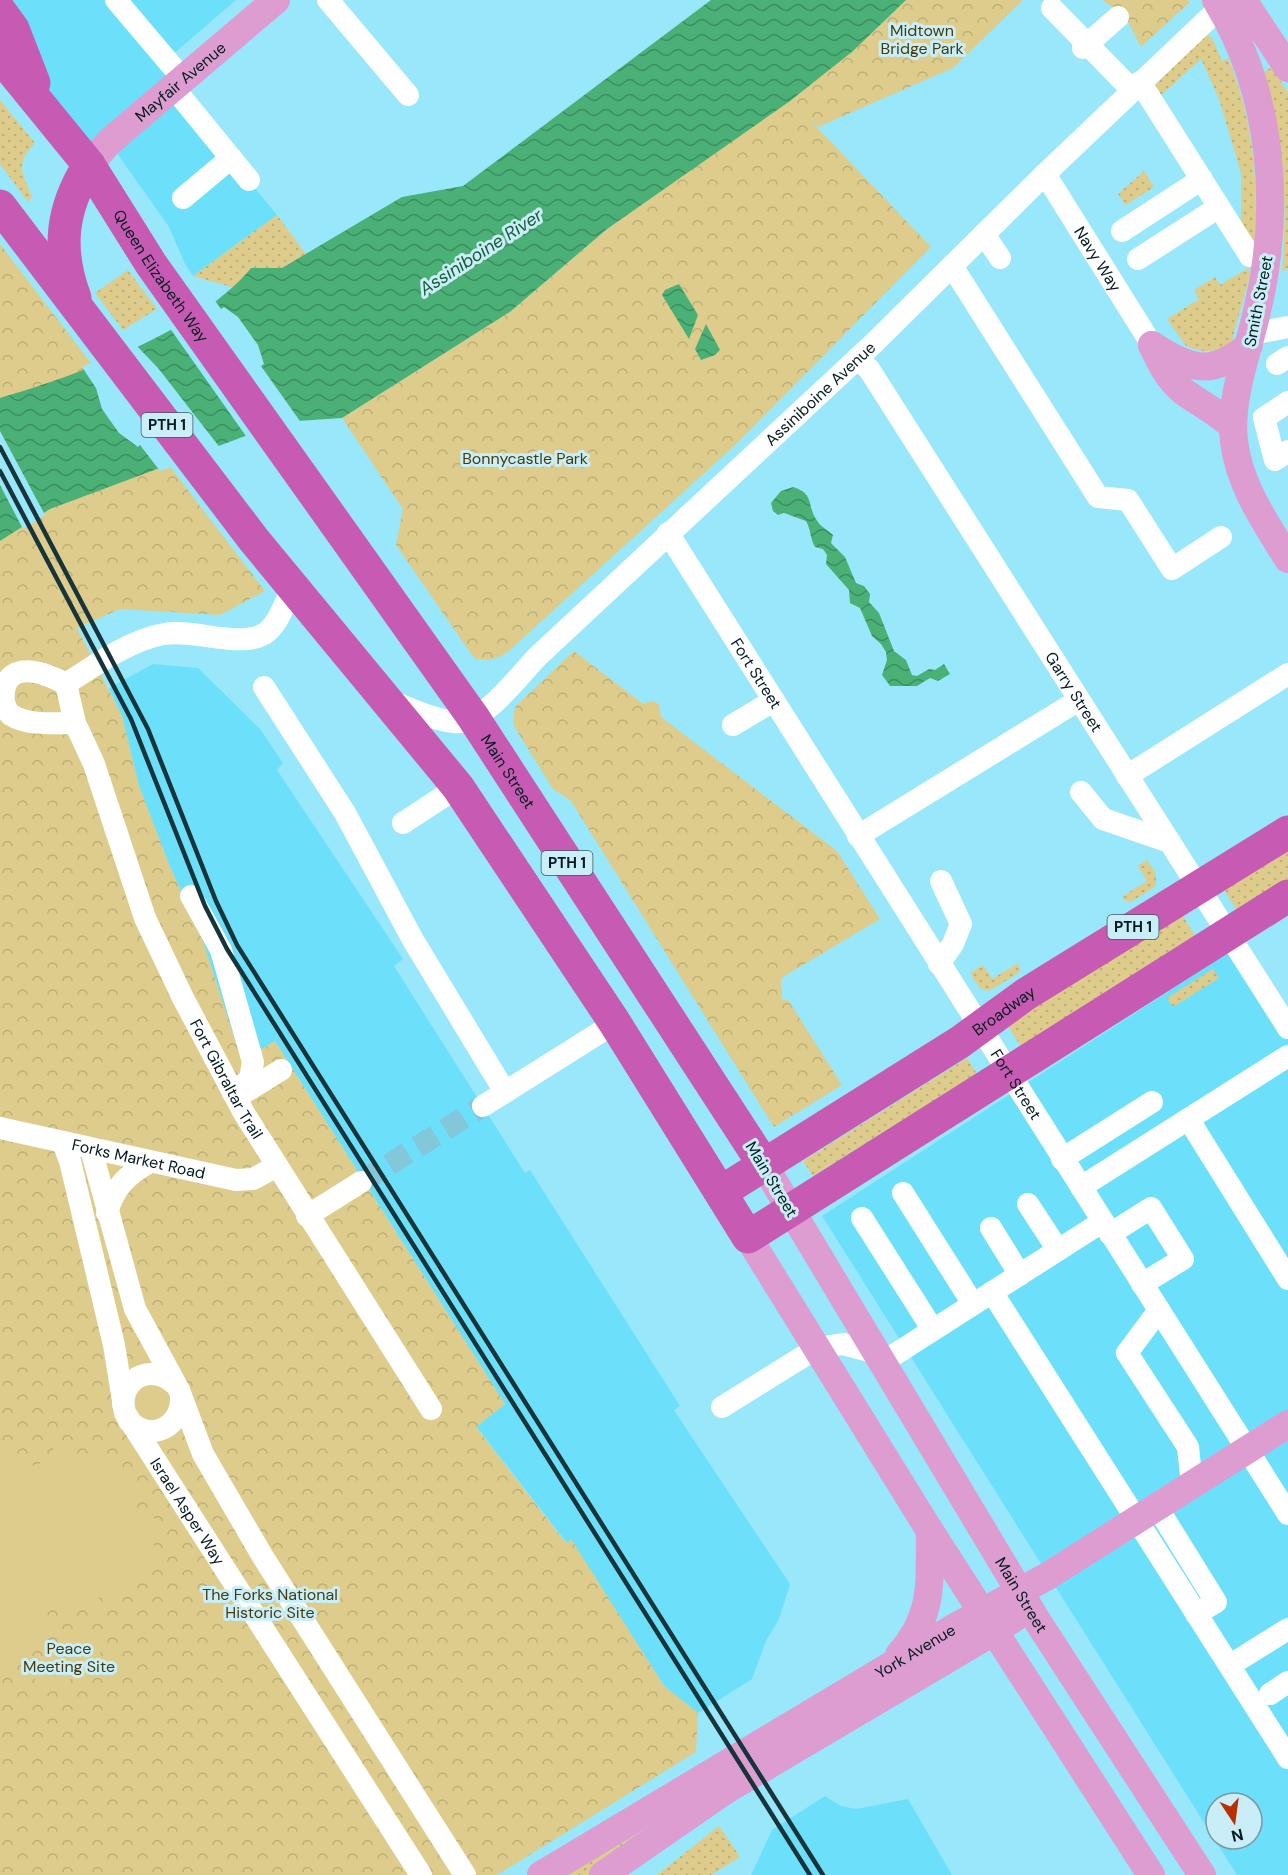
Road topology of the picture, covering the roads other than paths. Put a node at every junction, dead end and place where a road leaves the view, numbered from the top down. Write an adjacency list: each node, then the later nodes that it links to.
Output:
1 (116, 0): 13 (street)
2 (276, 0): 13 (main road, Mayfair Avenue)
3 (328, 0): 15 (street)
4 (1216, 0): 9 (main road)
5 (1228, 0): 14 (street, Assiniboine Avenue)
6 (1052, 8): 10 (street)
7 (0, 11): 16 (highway)
8 (1118, 17): 10 (street)
9 (1244, 18): 12 (main road); 32 (main road, Smith Street)
10 (1085, 46): 14 (street)
11 (0, 56): 16 (highway, Queen Elizabeth Way / PTH 1)
12 (1288, 68)
13 (178, 83): 17 (street); 18 (main road, Mayfair Avenue)
14 (1136, 86): 19 (street, Assiniboine Avenue); 21 (street)
15 (408, 94)
16 (46, 113): 18 (highway, Queen Elizabeth Way / PTH 1)
17 (231, 158): 20 (street); 22 (street)
18 (89, 165): 30 (highway); 38 (highway, Queen Elizabeth Way / PTH 1)
19 (1045, 174): 25 (street, Assiniboine Avenue); 33 (street, Navy Way)
20 (249, 180)
21 (1213, 189): 24 (street); 26 (street); 28 (street)
22 (183, 198)
23 (0, 206): 30 (highway, PTH 1)
24 (1122, 231)
25 (984, 234): 27 (street); 29 (street, Assiniboine Avenue)
26 (1250, 256)
27 (1000, 258)
28 (1138, 259)
29 (952, 266): 34 (street, Assiniboine Avenue); 40 (street)
30 (79, 311): 42 (highway, PTH 1)
31 (1288, 327): 32 (street)
32 (1251, 339): 33 (main road); 36 (main road, Smith Street)
33 (1152, 345): 36 (main road)
34 (857, 359): 39 (street, Assiniboine Avenue); 47 (street, Garry Street)
35 (1288, 402): 37 (street)
36 (1233, 427): 41 (main road, Smith Street)
37 (1288, 451)
38 (317, 498): 49 (highway, Main Street / PTH 1)
39 (668, 533): 48 (street, Fort Street); 49 (street, Assiniboine Avenue)
40 (1221, 537)
41 (1288, 559)
42 (293, 586): 44 (street); 46 (highway, PTH 1)
43 (1288, 674): 52 (street)
44 (66, 684): 50 (street, Fort Gibraltar Trail); 50 (street)
45 (264, 687): 72 (street)
46 (386, 700): 49 (street); 53 (highway, PTH 1)
47 (1079, 700): 52 (street, Garry Street); 58 (street)
48 (773, 701): 51 (street); 58 (street, Fort Street)
49 (473, 717): 56 (highway, Main Street / PTH 1)
50 (75, 723): 73 (street, Fort Gibraltar Trail)
51 (733, 725)
52 (1128, 776): 59 (street, Garry Street)
53 (458, 787): 55 (street); 56 (highway); 66 (highway, PTH 1)
54 (1081, 792): 59 (street)
55 (403, 823)
56 (546, 830): 82 (highway, Main Street / PTH 1)
57 (1288, 832): 61 (highway, Broadway / PTH 1)
58 (858, 836): 65 (street, Fort Street)
59 (1170, 842): 61 (street, Garry Street)
60 (941, 881): 65 (street)
61 (1198, 886): 64 (street, Garry Street); 67 (highway, Broadway / PTH 1)
62 (191, 896): 73 (street)
63 (1288, 896): 64 (highway)
64 (1228, 933): 68 (street, Garry Street); 71 (highway)
65 (939, 964): 67 (street, Fort Street)
66 (615, 1023): 72 (street); 86 (highway, PTH 1)
67 (979, 1026): 71 (street, Fort Street); 82 (highway, Broadway / PTH 1)
68 (1288, 1028)
69 (1288, 1056): 76 (street)
70 (281, 1070): 73 (street)
71 (1007, 1071): 80 (street, Fort Street); 89 (highway)
72 (505, 1092): 75 (street)
73 (234, 1095): 83 (street, Fort Gibraltar Trail)
74 (1152, 1102): 80 (street)
75 (483, 1106)
76 (1189, 1120): 85 (street); 98 (street)
77 (0, 1128): 78 (street, Forks Market Road)
78 (63, 1143): 79 (street, Forks Market Road); 108 (street, Israel Asper Way)
79 (91, 1149): 81 (street, Forks Market Road); 90 (street)
80 (1062, 1159): 85 (street, Fort Street)
81 (150, 1162): 83 (street, Forks Market Road); 90 (street)
82 (764, 1165): 86 (highway, Broadway); 89 (main road, Main Street)
83 (277, 1166): 91 (street, Fort Gibraltar Trail)
84 (361, 1182): 91 (street)
85 (1080, 1187): 94 (street, Fort Street)
86 (721, 1192): 95 (highway, PTH 1)
87 (903, 1193): 100 (street)
88 (1028, 1204): 96 (street)
89 (791, 1209): 95 (highway); 104 (main road, Main Street)
90 (107, 1213): 105 (street)
91 (307, 1216): 107 (street, Fort Gibraltar Trail)
92 (862, 1218): 102 (street)
93 (991, 1228): 97 (street)
94 (1106, 1228): 96 (street); 99 (street, Fort Street); 99 (street)
95 (747, 1237): 103 (main road)
96 (1058, 1250): 97 (street)
97 (1020, 1275): 100 (street)
98 (1288, 1279)
99 (1142, 1284): 101 (street, Fort Street)
100 (982, 1298): 102 (street); 112 (street)
101 (1159, 1310): 110 (street, Fort Street); 111 (street)
102 (933, 1330): 104 (street)
103 (817, 1348): 104 (street); 106 (street); 114 (main road)
104 (880, 1357): 115 (main road, Main Street)
105 (178, 1391): 108 (street); 108 (street); 122 (street)
106 (722, 1407)
107 (431, 1409)
108 (126, 1412): 121 (street, Israel Asper Way)
109 (1288, 1424): 110 (main road, York Avenue)
110 (1247, 1450): 111 (main road, York Avenue); 113 (street, Fort Street)
111 (1192, 1485): 112 (main road, York Avenue)
112 (1146, 1514): 115 (main road, York Avenue); 120 (street)
113 (1288, 1514)
114 (930, 1531): 116 (main road); 119 (main road)
115 (1024, 1600): 116 (main road, York Avenue); 126 (main road, Main Street)
116 (989, 1622): 119 (main road, York Avenue); 124 (main road, York Avenue); 125 (main road)
117 (1288, 1629): 118 (street)
118 (1240, 1659)
119 (887, 1669): 123 (main road, York Avenue)
120 (1288, 1758)
121 (421, 1875)
122 (465, 1875)
123 (541, 1875)
124 (603, 1875)
125 (1151, 1875)
126 (1202, 1875)

